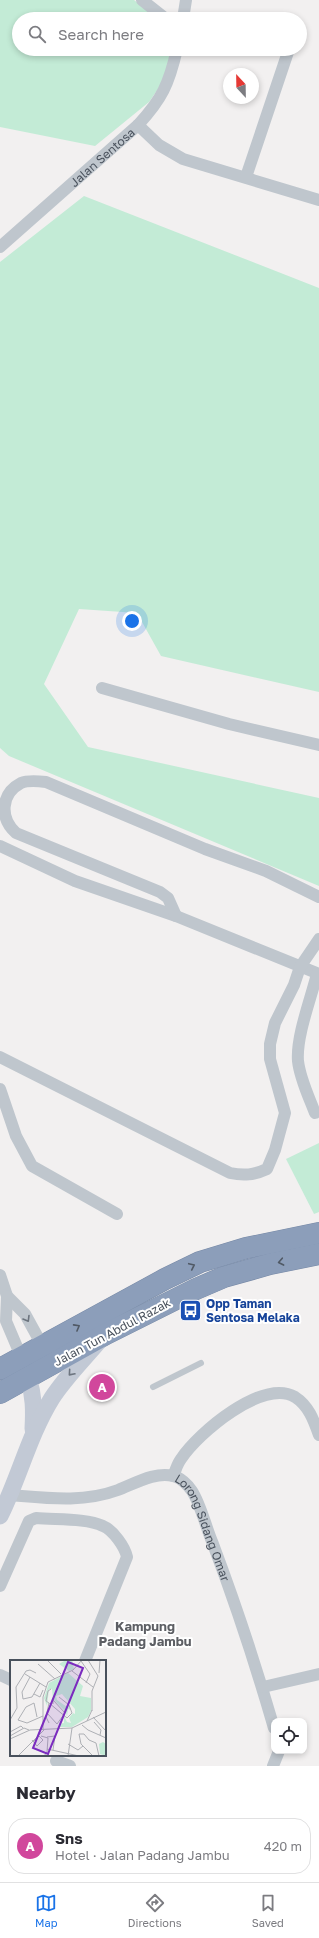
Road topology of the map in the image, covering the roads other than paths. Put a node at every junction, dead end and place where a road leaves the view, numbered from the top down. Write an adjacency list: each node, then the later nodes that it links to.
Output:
1 (142, 0): 3 (street)
2 (186, 0): 4 (street)
3 (157, 12)
4 (184, 12)
5 (175, 56): 7 (street, Jalan Sentosa)
6 (287, 56): 8 (street)
7 (138, 125): 8 (street); 10 (street, Jalan Sentosa)
8 (246, 177): 9 (street)
9 (319, 200)
10 (0, 247)
11 (102, 688): 12 (street)
12 (319, 745)
13 (0, 846): 15 (street)
14 (319, 897): 15 (street)
15 (176, 916): 17 (street)
16 (319, 939): 17 (street)
17 (300, 967): 18 (street); 19 (street)
18 (318, 974): 21 (street)
19 (0, 1057)
20 (0, 1089): 22 (street)
21 (315, 1113)
22 (117, 1214)
23 (319, 1233): 28 (highway, Jalan Tun Abdul Razak, one-way to 23)
24 (319, 1254): 27 (highway, Jalan Tun Abdul Razak, one-way to 27)
25 (0, 1275): 26 (street)
26 (7, 1296): 28 (street, one-way to 28); 29 (street)
27 (106, 1334): 31 (highway, Jalan Tun Abdul Razak); 37 (street, one-way to 37)
28 (42, 1346): 29 (highway, Jalan Tun Abdul Razak)
29 (21, 1358): 31 (street); 32 (highway, Jalan Tun Abdul Razak)
30 (201, 1363): 34 (lane)
31 (48, 1366): 33 (highway, Jalan Tun Abdul Razak)
32 (0, 1369)
33 (28, 1377): 35 (highway, Jalan Tun Abdul Razak); 37 (street)
34 (153, 1387)
35 (0, 1393)
36 (319, 1435): 38 (street)
37 (32, 1438): 39 (street)
38 (174, 1476): 39 (street, Lorong Sidang Omar); 46 (street, Lorong Sidang Omar)
39 (10, 1495): 40 (street)
40 (0, 1516)
41 (0, 1586): 42 (street)
42 (85, 1660)
43 (319, 1674): 46 (street)
44 (0, 1675): 45 (street)
45 (10, 1680)
46 (262, 1687): 47 (street, Lorong Sidang Omar)
47 (271, 1718)
48 (278, 1754): 51 (street)
49 (56, 1760): 50 (street)
50 (70, 1766)
51 (273, 1766)

